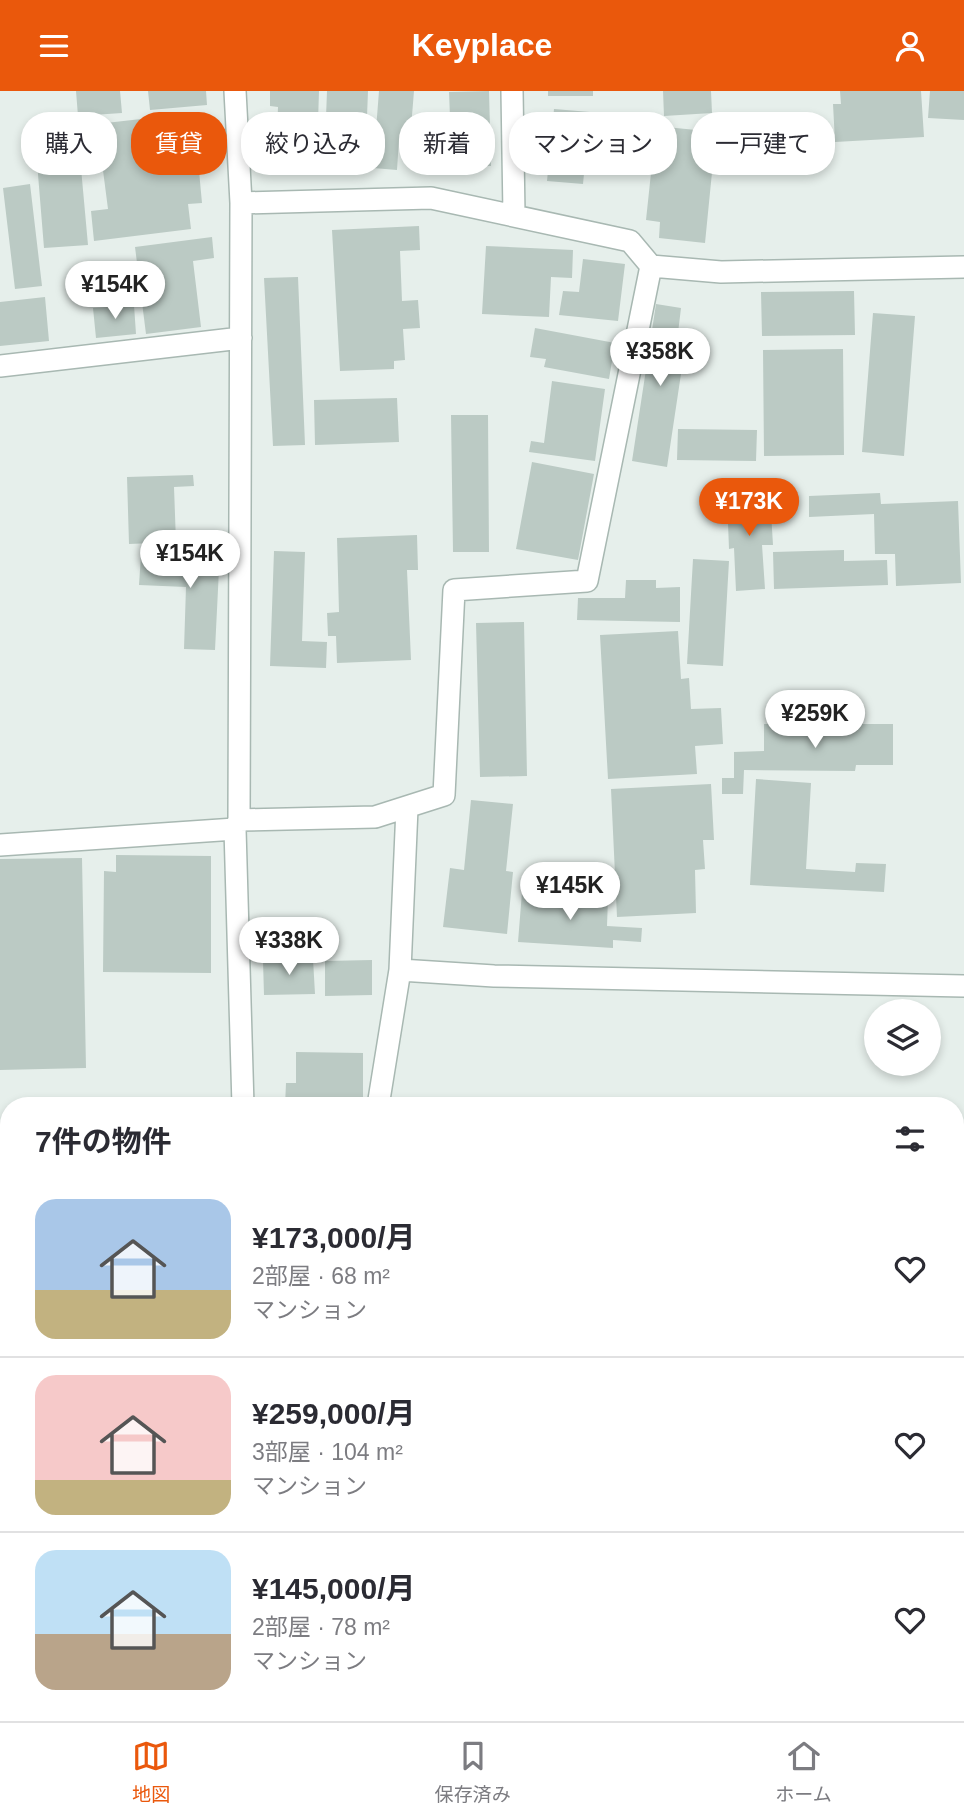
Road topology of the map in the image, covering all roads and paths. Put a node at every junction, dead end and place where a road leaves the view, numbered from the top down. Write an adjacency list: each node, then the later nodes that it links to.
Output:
1 (235, 91): 3 (street)
2 (512, 91): 4 (street)
3 (241, 204): 4 (street); 7 (street)
4 (514, 214): 5 (street)
5 (651, 266): 6 (street); 9 (street)
6 (964, 267)
7 (241, 338): 8 (street); 10 (street)
8 (0, 366)
9 (407, 808): 10 (street); 12 (street)
10 (237, 824): 11 (street); 14 (street)
11 (0, 845)
12 (400, 970): 13 (street); 15 (street)
13 (964, 986)
14 (243, 1097)
15 (379, 1097)

